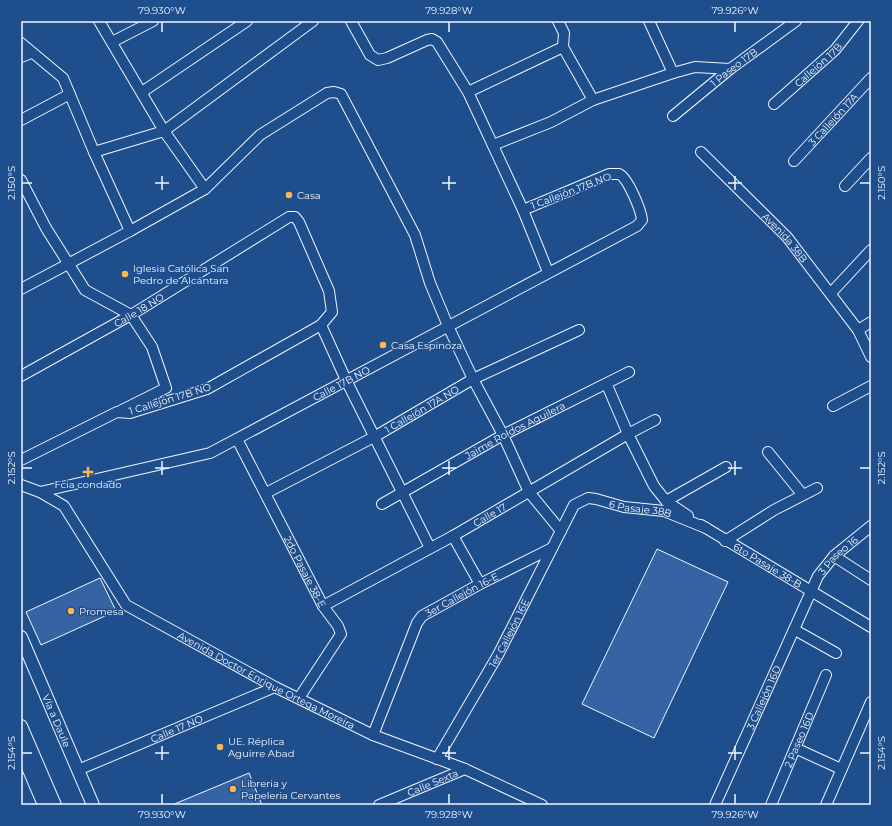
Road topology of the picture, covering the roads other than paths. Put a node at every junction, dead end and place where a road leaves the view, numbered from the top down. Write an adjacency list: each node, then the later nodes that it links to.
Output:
1 (99, 21): 10 (street)
2 (153, 21): 10 (street)
3 (247, 21): 18 (street)
4 (313, 21): 25 (street)
5 (351, 21): 19 (street)
6 (558, 21): 12 (street)
7 (649, 21): 16 (street)
8 (796, 21): 15 (street, 1 Paseo 17B)
9 (858, 21): 22 (street, Callejón 17B)
10 (112, 42): 18 (street)
11 (21, 43): 13 (street)
12 (563, 47): 19 (street); 21 (street)
13 (31, 53): 14 (street); 20 (street)
14 (21, 57)
15 (730, 69): 16 (street); 23 (street, 1 Paseo 17B)
16 (673, 73): 21 (street)
17 (871, 78): 30 (street, 3 Callejón 17A)
18 (142, 92): 25 (street)
19 (468, 92): 26 (street)
20 (70, 94): 24 (street); 27 (street)
21 (593, 100): 26 (street)
22 (774, 104)
23 (673, 116)
24 (21, 120)
25 (164, 131): 27 (street); 33 (street)
26 (493, 145): 34 (street)
27 (94, 152): 37 (street)
28 (702, 152): 42 (street, Avenida 38B)
29 (871, 158): 32 (street)
30 (794, 161)
31 (21, 180): 39 (street)
32 (845, 186)
33 (206, 189): 37 (street); 46 (street)
34 (523, 210): 36 (street, 1 Callejón 17B NO); 40 (street)
35 (295, 217): 43 (street, Calle 18 NO); 45 (street, 1 Callejón 17B NO)
36 (642, 220): 40 (street, Calle 17B NO)
37 (130, 231): 39 (street)
38 (871, 250): 42 (street)
39 (67, 263): 41 (street); 43 (street)
40 (548, 272): 46 (street, Calle 17B NO)
41 (21, 289)
42 (831, 293): 49 (street, Avenida 38B)
43 (131, 315): 52 (street, Calle 18 NO); 58 (street)
44 (871, 322): 49 (street)
45 (321, 325): 54 (street); 58 (street, 1 Callejón 17B NO)
46 (448, 326): 53 (street); 54 (street, Calle 17B NO)
47 (871, 328): 49 (street)
48 (579, 330): 53 (street, 1 Callejón 17A NO)
49 (858, 330): 50 (street, Avenida 38B)
50 (871, 357)
51 (629, 372): 55 (street, Jaime Roldos Aguilera)
52 (21, 376)
53 (473, 379): 61 (street); 62 (street, 1 Callejón 17A NO)
54 (346, 380): 62 (street); 63 (street, Calle 17B NO)
55 (607, 384): 60 (street, 6to Pasaje 38-B); 61 (street, Jaime Roldos Aguilera)
56 (871, 386): 57 (street)
57 (833, 406)
58 (117, 412): 65 (street, 1 Callejón 17B NO)
59 (655, 420): 60 (street, Calle 17)
60 (628, 434): 71 (street, Calle 17); 74 (street, 6to Pasaje 38-B)
61 (504, 435): 70 (street, Jaime Roldos Aguilera); 71 (street)
62 (374, 436): 70 (street); 72 (street, 1 Callejón 17A NO)
63 (237, 439): 69 (street, Calle 17B NO); 72 (street, 2do Pasaje 38-E)
64 (768, 452): 73 (street)
65 (21, 460)
66 (726, 467): 74 (street)
67 (21, 485): 69 (street)
68 (817, 488): 73 (street)
69 (40, 492): 95 (street, Avenida Doctor Enrique Ortega Moreira)
70 (402, 492): 75 (street, Jaime Roldos Aguilera); 82 (street)
71 (529, 492): 79 (street); 80 (street, Calle 17)
72 (266, 493): 88 (street, 2do Pasaje 38-E)
73 (802, 494): 81 (street)
74 (666, 501): 78 (street, 6to Pasaje 38-B)
75 (382, 504)
76 (574, 505): 78 (street, 6 Pasaje 38B); 79 (street, 1er Callejón 16E)
77 (871, 526): 84 (street, 3 Paseo 16)
78 (706, 528): 81 (street, 6to Pasaje 38-B)
79 (561, 530): 83 (street, 1er Callejón 16E)
80 (453, 536): 82 (street, Calle 17); 86 (street)
81 (725, 541): 87 (street, 6to Pasaje 38-B)
82 (430, 548): 88 (street, Calle 17)
83 (552, 548): 86 (street, 3er Callejón 16-E); 102 (street, 1er Callejón 16E)
84 (834, 556): 85 (street); 87 (street, 3 Paseo 16)
85 (871, 580)
86 (480, 584): 99 (street, 3er Callejón 16-E)
87 (811, 590): 89 (street, 6to Pasaje 38-B); 90 (street, 3 Callejón 16D)
88 (322, 606): 96 (street, 2do Pasaje 38-E)
89 (871, 626)
90 (795, 630): 92 (street); 113 (street, 3 Callejón 16D)
91 (21, 637): 105 (main road, Vía a Daule)
92 (836, 652)
93 (21, 658): 109 (main road, Vía a Daule)
94 (826, 675): 100 (street, 2 Paseo 16D)
95 (275, 687): 96 (street, Avenida Doctor Enrique Ortega Moreira); 105 (street, Calle 17 NO)
96 (300, 698): 99 (street, Avenida Doctor Enrique Ortega Moreira)
97 (871, 702): 104 (street)
98 (21, 726): 108 (main road)
99 (373, 735): 102 (street, Avenida Doctor Enrique Ortega Moreira)
100 (795, 748): 104 (street); 114 (street, 2 Paseo 16D)
101 (21, 751): 106 (main road)
102 (437, 759): 103 (street, Avenida Doctor Enrique Ortega Moreira)
103 (465, 769): 111 (street, Calle Sexta); 112 (street, Avenida Doctor Enrique Ortega Moreira)
104 (841, 769): 115 (street)
105 (78, 770): 110 (main road, Vía a Daule)
106 (39, 799): 107 (main road)
107 (44, 805)
108 (55, 805)
109 (85, 805)
110 (93, 805)
111 (379, 805)
112 (542, 805)
113 (715, 805)
114 (771, 805)
115 (826, 805)

